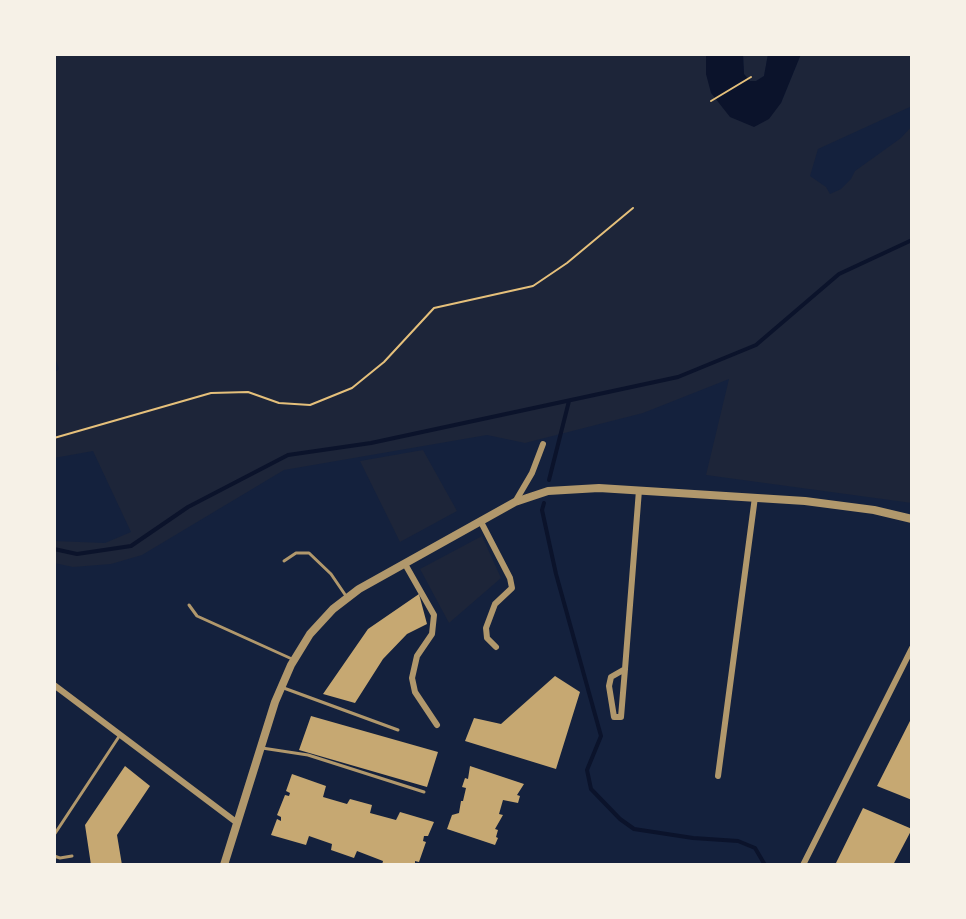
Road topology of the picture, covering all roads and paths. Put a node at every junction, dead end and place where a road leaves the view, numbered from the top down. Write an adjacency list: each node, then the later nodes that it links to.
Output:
1 (751, 77): 2 (path)
2 (711, 101)
3 (633, 208): 4 (path)
4 (54, 438)
5 (543, 444): 8 (street)
6 (639, 490): 7 (street); 8 (street); 18 (street)
7 (755, 497): 9 (street); 25 (street)
8 (515, 502): 10 (street)
9 (912, 519)
10 (481, 522): 12 (street); 15 (street)
11 (284, 561): 13 (lane)
12 (405, 564): 13 (street); 21 (street)
13 (347, 598): 17 (street)
14 (189, 605): 17 (lane)
15 (496, 647)
16 (912, 648): 32 (street)
17 (293, 660): 20 (street)
18 (625, 669): 18 (street)
19 (54, 685): 23 (street)
20 (281, 687): 22 (lane); 24 (street)
21 (437, 725)
22 (398, 730)
23 (120, 735): 27 (street); 28 (lane)
24 (260, 748): 26 (lane); 27 (street)
25 (718, 776)
26 (424, 792)
27 (236, 822): 31 (street)
28 (54, 835)
29 (54, 856): 30 (lane)
30 (72, 856)
31 (224, 865)
32 (803, 865)

